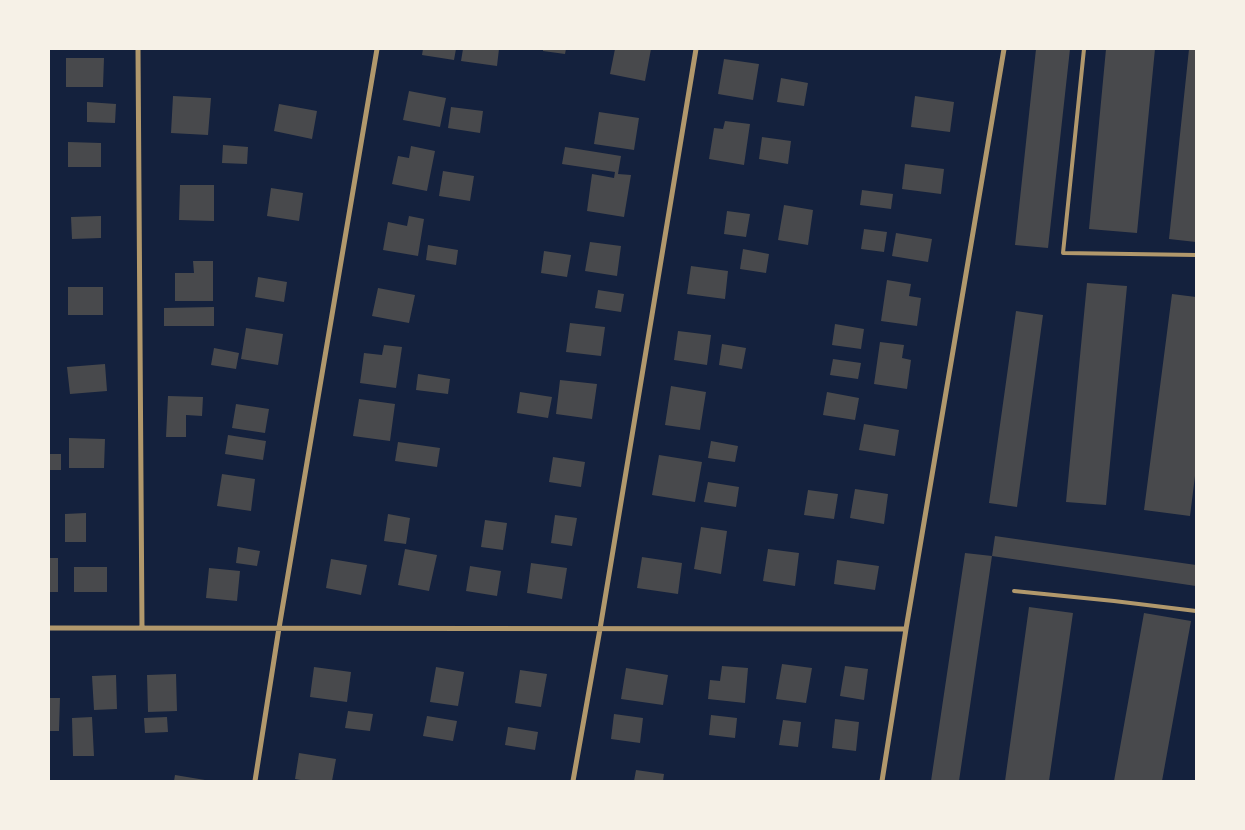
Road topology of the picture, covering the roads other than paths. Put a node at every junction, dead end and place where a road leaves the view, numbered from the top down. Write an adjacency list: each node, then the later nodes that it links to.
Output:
1 (138, 49): 10 (street)
2 (376, 49): 11 (street)
3 (696, 49): 12 (street)
4 (1004, 49): 13 (street)
5 (1084, 49): 6 (lane)
6 (1196, 255)
7 (1014, 591): 8 (lane)
8 (1196, 611)
9 (49, 628): 10 (street)
10 (142, 628): 11 (street)
11 (279, 628): 12 (street); 14 (street)
12 (600, 628): 13 (street); 15 (street)
13 (906, 629): 16 (street)
14 (255, 781)
15 (573, 781)
16 (882, 781)

